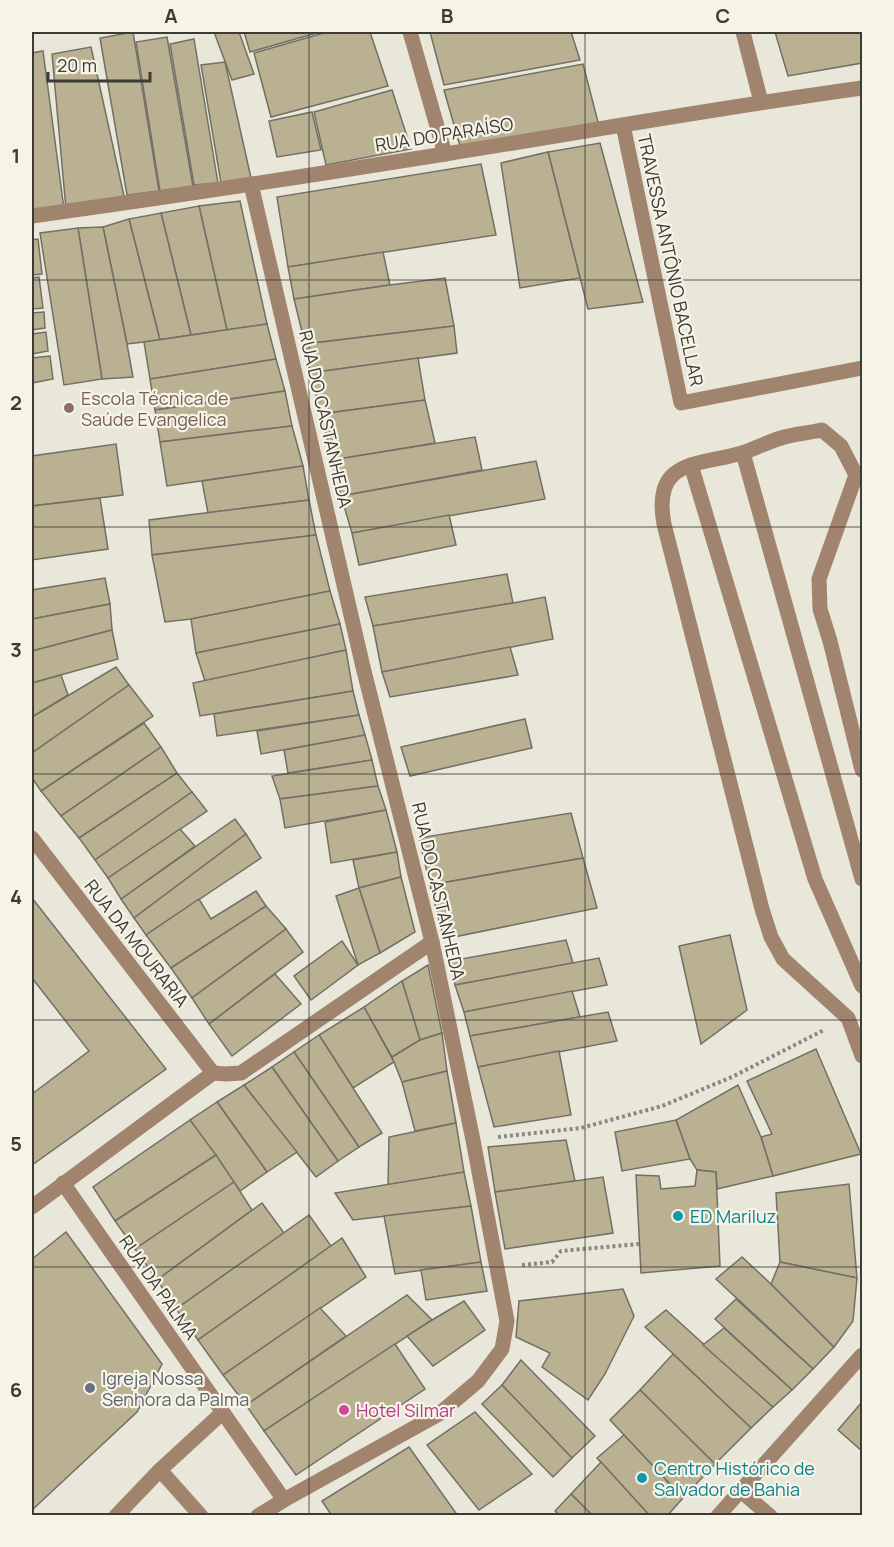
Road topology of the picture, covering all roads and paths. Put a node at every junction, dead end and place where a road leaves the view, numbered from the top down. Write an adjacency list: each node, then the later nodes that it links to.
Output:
1 (410, 32): 6 (street)
2 (743, 32): 4 (street)
3 (862, 88): 4 (street, RUA DO PARAÍSO)
4 (761, 102): 5 (street, RUA DO PARAÍSO)
5 (623, 125): 6 (street, RUA DO PARAÍSO); 9 (street, TRAVESSA ANTÔNIO BACELLAR)
6 (445, 154): 7 (street, RUA DO PARAÍSO)
7 (251, 184): 8 (street, RUA DO PARAÍSO); 15 (street, RUA DO CASTANHEDA)
8 (32, 216)
9 (862, 368)
10 (743, 453): 11 (street); 12 (street); 14 (street)
11 (691, 465): 16 (street); 17 (street)
12 (862, 770)
13 (32, 838): 19 (street, RUA DA MOURARIA)
14 (862, 879)
15 (432, 942): 19 (street); 20 (street, RUA DO CASTANHEDA)
16 (862, 986)
17 (848, 1018): 18 (street); 20 (path)
18 (862, 1056)
19 (213, 1073): 21 (street)
20 (473, 1140): 24 (street, RUA DO CASTANHEDA)
21 (63, 1183): 22 (street); 26 (street, RUA DA PALMA)
22 (32, 1207)
23 (639, 1244): 24 (path)
24 (497, 1267): 29 (street, RUA DO CASTANHEDA)
25 (862, 1355): 28 (street)
26 (222, 1413): 27 (street); 29 (street, RUA DA PALMA)
27 (160, 1470): 30 (street); 31 (street)
28 (741, 1491): 33 (street); 34 (street)
29 (284, 1500): 32 (street, RUA DO CASTANHEDA)
30 (116, 1515)
31 (201, 1515)
32 (258, 1515)
33 (718, 1515)
34 (770, 1515)

